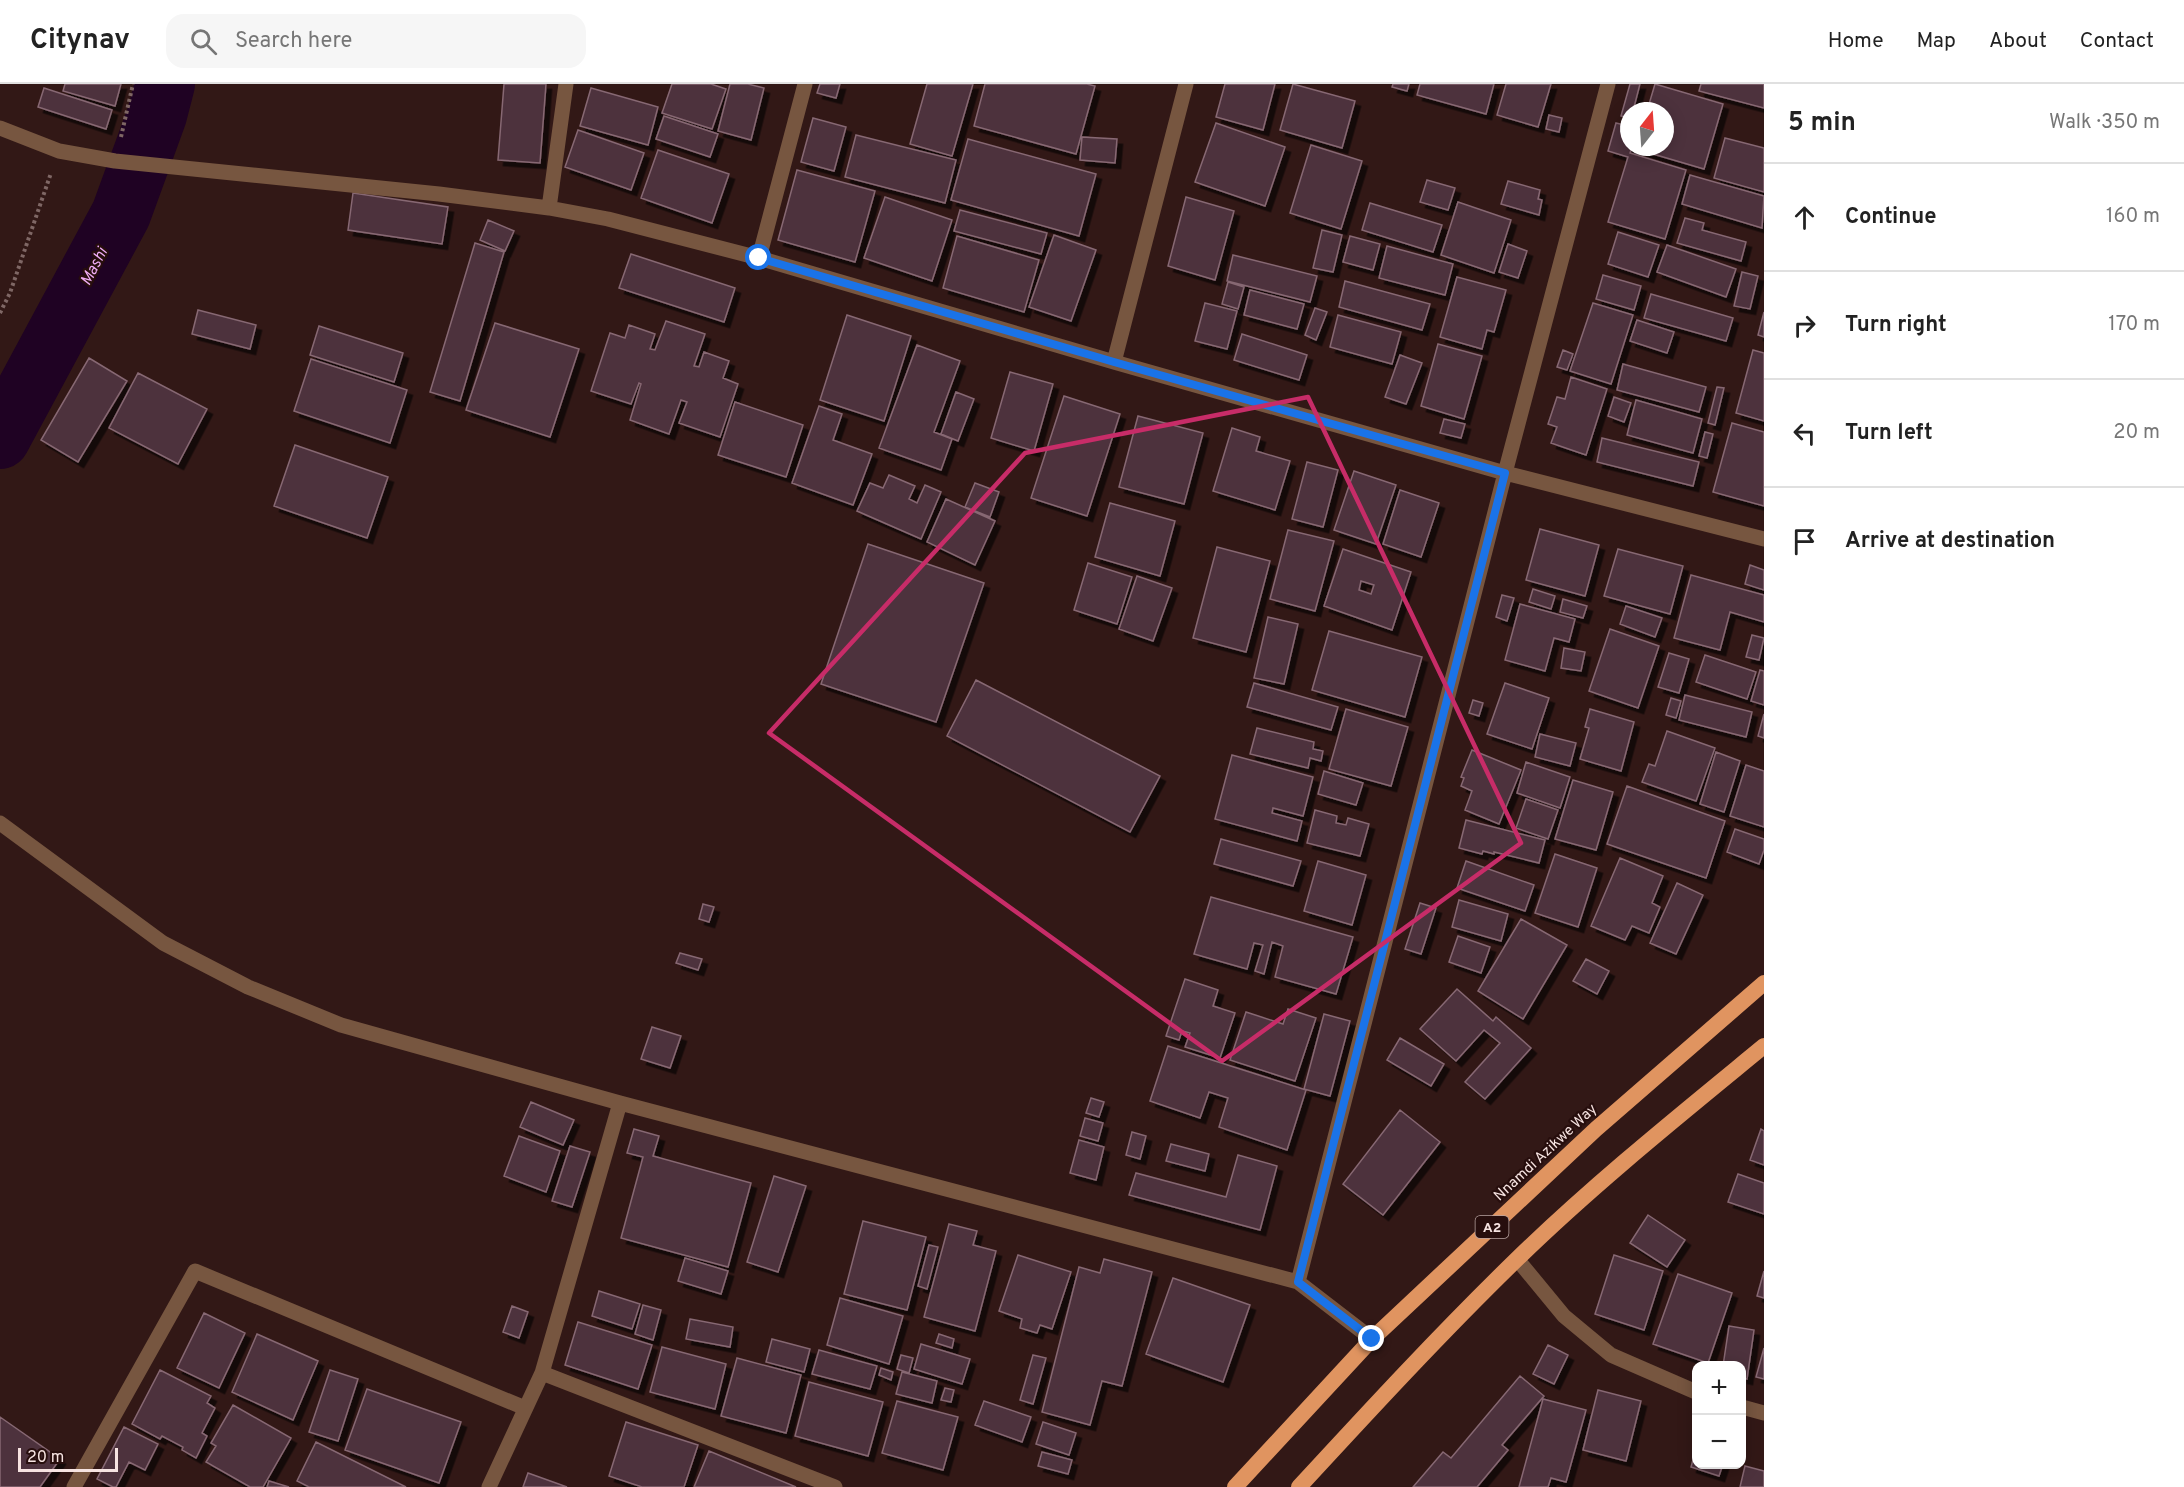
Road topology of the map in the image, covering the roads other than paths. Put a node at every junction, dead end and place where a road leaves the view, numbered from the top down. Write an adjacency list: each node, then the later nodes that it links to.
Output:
1 (566, 84): 6 (street)
2 (804, 84): 7 (street)
3 (1186, 84): 8 (street)
4 (1608, 84): 9 (street)
5 (0, 128): 6 (street)
6 (549, 208): 7 (street)
7 (759, 258): 8 (street)
8 (1114, 362): 9 (street)
9 (1505, 473): 10 (street); 16 (street)
10 (1764, 539)
11 (0, 823): 14 (street)
12 (1764, 983): 17 (highway, Nnamdi Azikwe Way / A2)
13 (1764, 1046): 15 (highway, A2)
14 (620, 1103): 16 (street); 18 (street)
15 (1517, 1259): 19 (street); 27 (highway, A2)
16 (1298, 1282): 17 (street)
17 (1372, 1339): 26 (highway, Nnamdi Azikwe Way / A2)
18 (542, 1373): 20 (street); 25 (street)
19 (1692, 1390)
20 (525, 1408): 23 (street); 24 (street)
21 (1746, 1408): 22 (street)
22 (1764, 1413)
23 (74, 1487)
24 (489, 1487)
25 (835, 1487)
26 (1235, 1487)
27 (1299, 1487)

